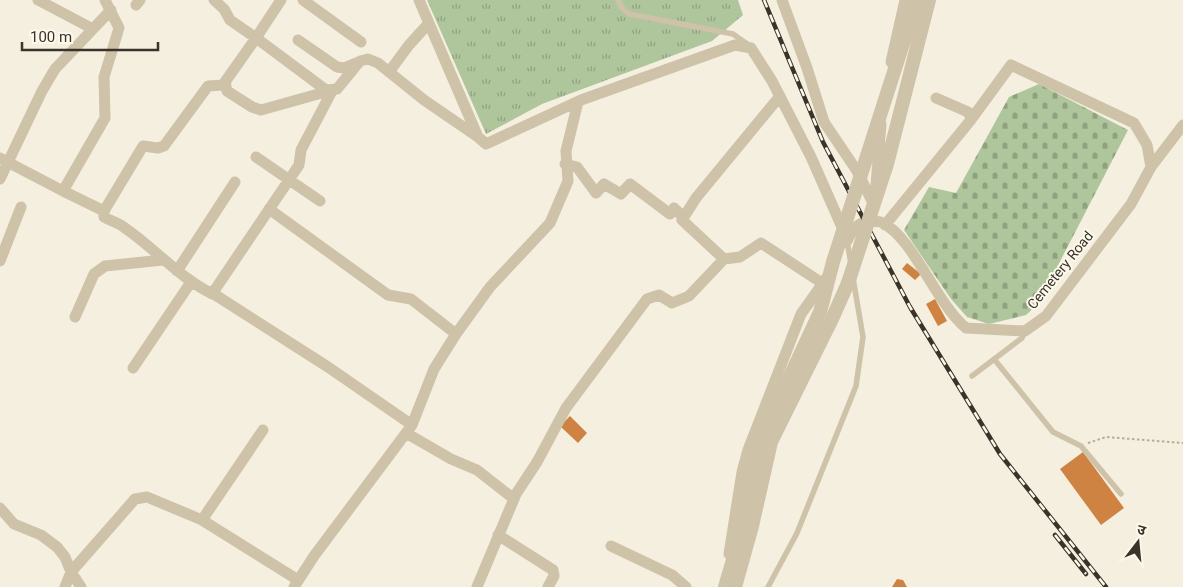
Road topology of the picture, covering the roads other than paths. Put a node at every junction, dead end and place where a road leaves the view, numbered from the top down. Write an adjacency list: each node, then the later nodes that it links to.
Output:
1 (38, 0): 13 (street)
2 (214, 0): 14 (street)
3 (281, 0): 14 (street)
4 (303, 0): 16 (street)
5 (419, 0): 12 (street)
6 (618, 0): 17 (lane)
7 (782, 0): 37 (street)
8 (905, 0): 37 (street)
9 (917, 0): 75 (street, bridge)
10 (929, 0): 76 (street, bridge)
11 (108, 5): 13 (street); 35 (street)
12 (429, 23): 19 (street); 27 (street)
13 (93, 29): 29 (street)
14 (256, 38): 20 (street); 21 (street)
15 (298, 40): 18 (street)
16 (361, 42)
17 (751, 48): 22 (street); 24 (street)
18 (357, 63): 19 (street); 21 (street)
19 (388, 72): 27 (street)
20 (224, 85): 21 (street); 40 (street)
21 (330, 91): 33 (street)
22 (780, 96): 41 (street); 44 (street)
23 (936, 98): 25 (street)
24 (578, 102): 27 (street); 30 (street)
25 (971, 118): 31 (street); 43 (street)
26 (1183, 125): 31 (street, Cemetery Road)
27 (478, 137)
28 (256, 157): 33 (street)
29 (3, 160): 32 (street); 35 (street)
30 (565, 164): 41 (street); 54 (street)
31 (1151, 167): 53 (street, Cemetery Road)
32 (0, 179)
33 (289, 180): 36 (street); 39 (street)
34 (236, 182): 48 (street)
35 (63, 191): 40 (street)
36 (320, 201)
37 (874, 205): 42 (street)
38 (21, 207): 47 (street)
39 (269, 209): 51 (street); 54 (street)
40 (104, 211): 46 (street)
41 (684, 217): 45 (street)
42 (873, 222): 43 (street); 44 (street)
43 (885, 225): 53 (street)
44 (846, 237): 50 (street); 77 (lane)
45 (724, 259): 50 (street); 61 (street)
46 (162, 260): 48 (street); 52 (street)
47 (0, 261)
48 (176, 271): 49 (street)
49 (191, 282): 51 (street); 56 (street)
50 (822, 284): 74 (street)
51 (212, 294): 58 (street)
52 (75, 317)
53 (1025, 330): 55 (lane)
54 (456, 334): 58 (street)
55 (994, 359): 57 (lane); 60 (lane)
56 (133, 368)
57 (972, 376)
58 (409, 429): 61 (street); 68 (street)
59 (262, 430): 63 (street)
60 (1121, 494)
61 (514, 499): 65 (street)
62 (0, 508): 64 (street)
63 (202, 520): 67 (street); 68 (street)
64 (4, 521): 67 (street)
65 (498, 535): 71 (street); 72 (street)
66 (611, 546): 73 (street)
67 (71, 572): 69 (street); 70 (street)
68 (296, 583)
69 (64, 587)
70 (81, 587)
71 (477, 587)
72 (548, 587)
73 (686, 587)
74 (720, 587)
75 (725, 587)
76 (735, 587)
77 (768, 587)

